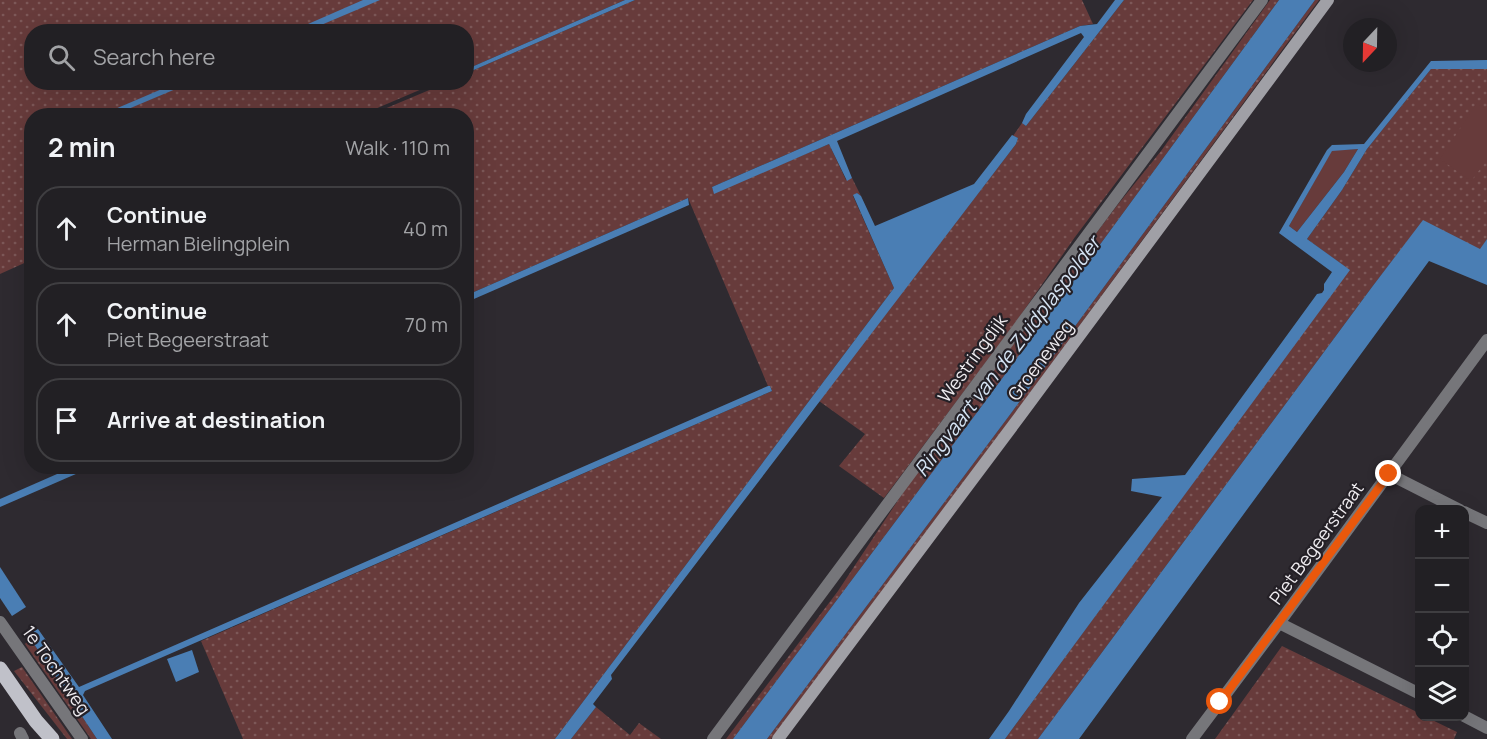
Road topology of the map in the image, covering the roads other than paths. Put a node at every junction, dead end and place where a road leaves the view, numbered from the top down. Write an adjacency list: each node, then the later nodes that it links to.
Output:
1 (1262, 0): 19 (street, Westringdijk)
2 (1328, 0): 20 (street, Groeneweg)
3 (1487, 340): 4 (street, Piet Begeerstraat)
4 (1389, 474): 5 (street); 9 (street, Piet Begeerstraat)
5 (1450, 505)
6 (1469, 514): 7 (street)
7 (1487, 523)
8 (0, 622): 18 (street, 1e Tochtweg)
9 (1279, 623): 11 (street); 21 (street, Piet Begeerstraat)
10 (0, 669): 13 (main road)
11 (1415, 692)
12 (1469, 719): 14 (street)
13 (36, 721): 16 (main road); 17 (main road)
14 (1487, 728)
15 (1487, 732): 22 (street)
16 (45, 739)
17 (52, 739)
18 (82, 739)
19 (713, 739)
20 (778, 739)
21 (1192, 739)
22 (1483, 739)

